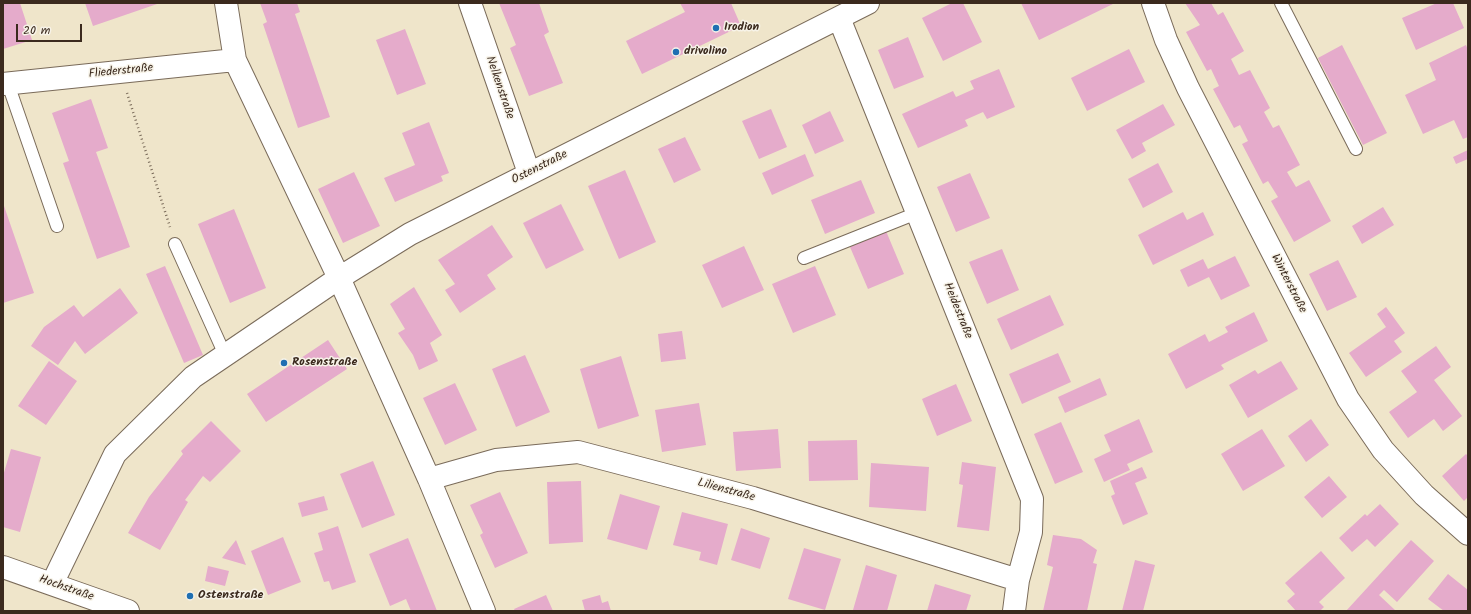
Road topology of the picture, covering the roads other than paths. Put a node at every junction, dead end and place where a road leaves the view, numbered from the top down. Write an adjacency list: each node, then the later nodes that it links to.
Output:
1 (226, 3): 7 (street)
2 (470, 3): 10 (street, Nelkenstraße)
3 (868, 3): 6 (street, Ostenstraße)
4 (1153, 3): 18 (street, Winterstraße)
5 (1282, 3): 9 (lane)
6 (839, 18): 10 (street, Ostenstraße); 11 (street, Heidestraße)
7 (235, 60): 8 (street, Fliederstraße); 15 (street)
8 (6, 84): 12 (lane, Fliederstraße)
9 (1356, 149)
10 (529, 174): 15 (street, Ostenstraße)
11 (917, 213): 14 (lane); 20 (street, Heidestraße)
12 (57, 226)
13 (175, 244): 16 (lane)
14 (804, 258)
15 (339, 278): 16 (street, Ostenstraße); 17 (street)
16 (225, 355): 21 (street, Ostenstraße)
17 (429, 479): 20 (street, Lilienstraße); 23 (street)
18 (1468, 534)
19 (3, 567): 21 (street, Hochstraße)
20 (1018, 580): 24 (street, Heidestraße)
21 (52, 584): 22 (street, Hochstraße)
22 (128, 611)
23 (484, 611)
24 (1014, 611)

